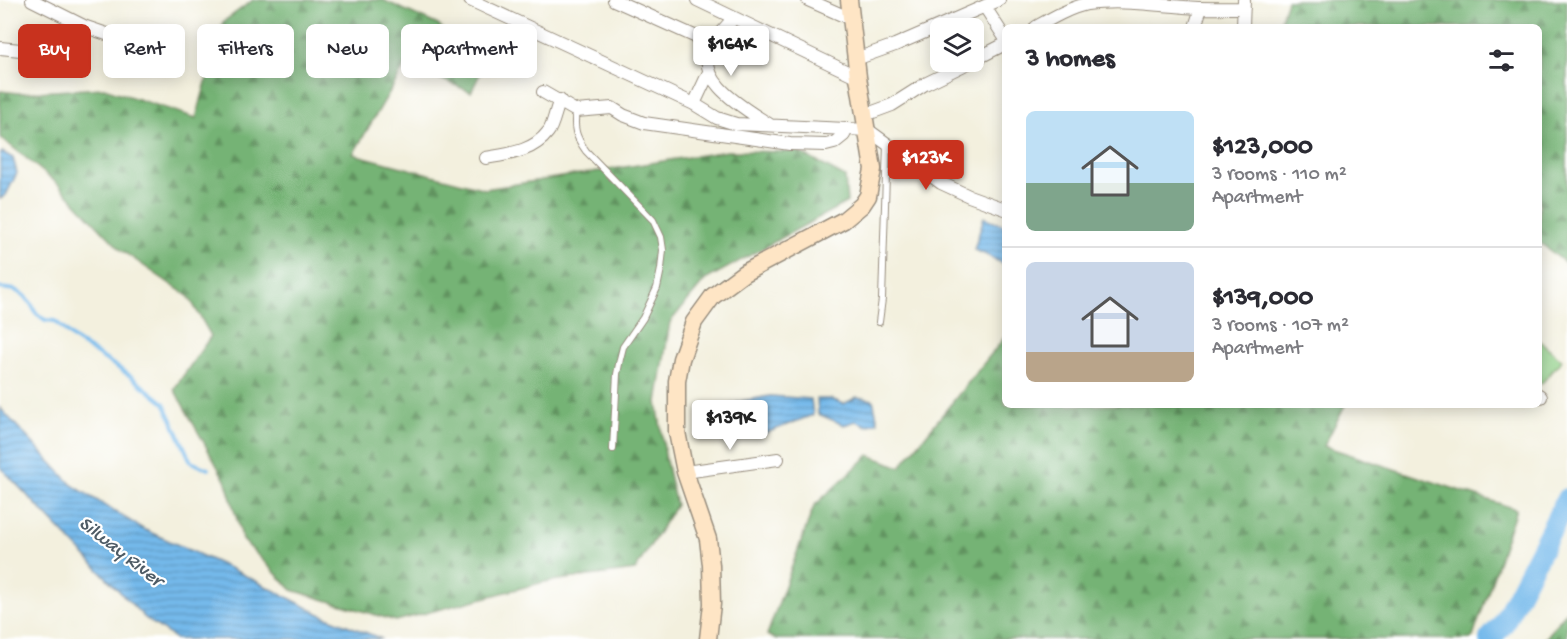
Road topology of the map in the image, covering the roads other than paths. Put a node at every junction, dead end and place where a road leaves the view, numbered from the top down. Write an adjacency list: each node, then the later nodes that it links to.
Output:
1 (32, 0): 16 (street)
2 (470, 0): 29 (street)
3 (614, 0): 18 (street)
4 (697, 0): 11 (street)
5 (808, 0): 12 (street)
6 (849, 0): 12 (main road)
7 (999, 0): 9 (street)
8 (1244, 4): 10 (street); 15 (street)
9 (986, 7): 17 (street); 23 (street)
10 (1201, 8): 13 (street); 14 (street)
11 (734, 18): 18 (street); 26 (street)
12 (851, 20): 23 (main road)
13 (1042, 24)
14 (1196, 24)
15 (1243, 24)
16 (103, 33)
17 (1002, 33)
18 (712, 44): 24 (street)
19 (1002, 46): 22 (street)
20 (0, 48): 21 (street)
21 (18, 50)
22 (984, 55)
23 (856, 59): 26 (main road)
24 (709, 72): 29 (street); 32 (street)
25 (949, 72): 31 (street)
26 (858, 78): 31 (main road)
27 (543, 92): 28 (street)
28 (560, 100): 30 (street); 35 (street)
29 (694, 104): 32 (street)
30 (576, 111): 33 (street); 38 (lane)
31 (866, 123): 33 (street); 34 (street); 40 (main road)
32 (770, 125): 33 (street)
33 (846, 130)
34 (887, 144): 36 (street); 37 (lane)
35 (486, 158)
36 (1002, 208)
37 (879, 322)
38 (613, 449)
39 (778, 459): 40 (street)
40 (685, 472): 41 (main road)
41 (708, 639)

